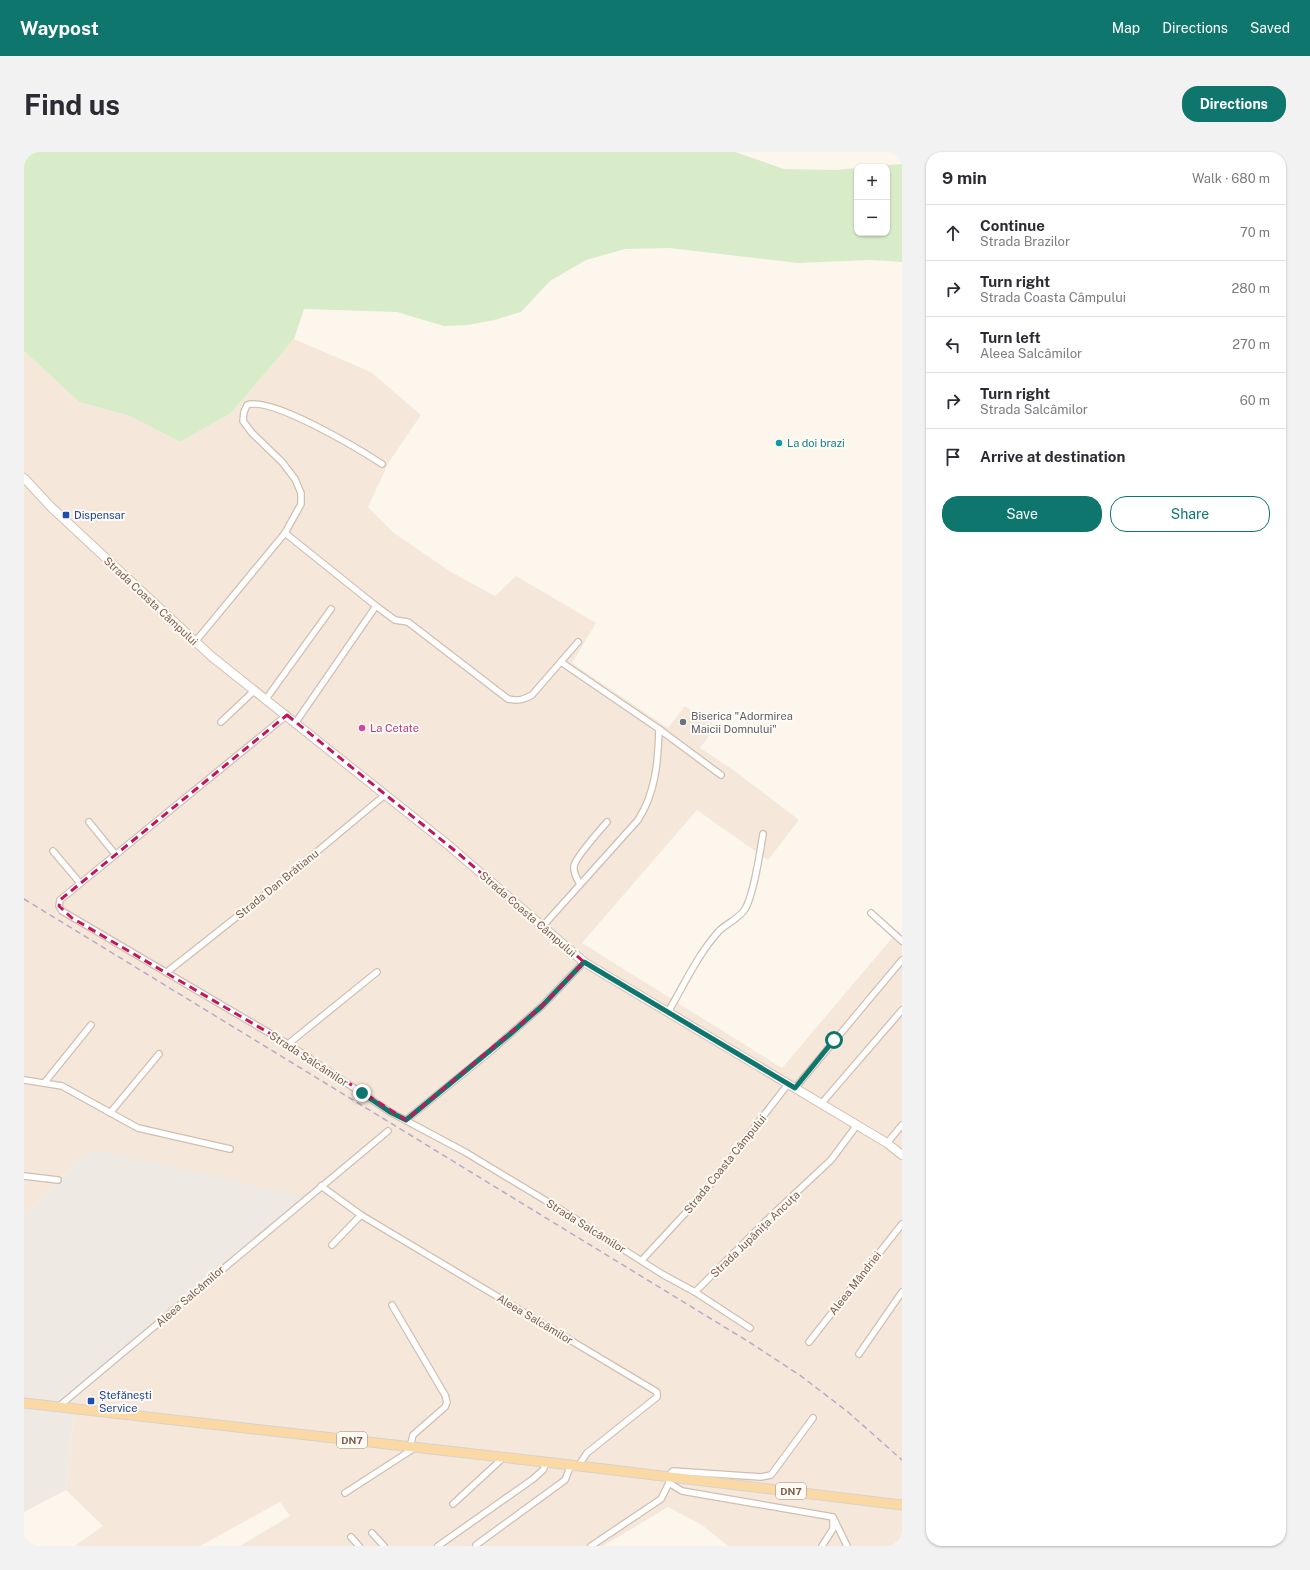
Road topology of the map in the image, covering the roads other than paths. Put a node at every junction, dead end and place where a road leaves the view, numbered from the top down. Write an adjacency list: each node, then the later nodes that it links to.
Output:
1 (382, 464): 3 (street)
2 (24, 478): 6 (street, Strada Coasta Câmpului)
3 (285, 533): 4 (street); 6 (street)
4 (376, 606): 8 (street); 13 (street)
5 (331, 609): 10 (street)
6 (195, 642): 9 (street, Strada Coasta Câmpului)
7 (578, 642): 8 (street)
8 (561, 662): 14 (street)
9 (255, 690): 10 (street, Strada Coasta Câmpului); 12 (street)
10 (266, 699): 11 (street, Strada Coasta Câmpului)
11 (287, 715): 13 (street, Strada Coasta Câmpului); 21 (street)
12 (221, 722)
13 (296, 722): 16 (street, Strada Coasta Câmpului)
14 (659, 729): 15 (street); 23 (street)
15 (721, 775)
16 (386, 794): 25 (street, Strada Coasta Câmpului); 29 (street, Strada Dan Brătianu)
17 (88, 822): 21 (street)
18 (607, 822): 23 (street)
19 (763, 834): 32 (street)
20 (53, 851): 22 (street)
21 (115, 854): 22 (street)
22 (80, 883): 29 (street, Strada Salcâmilor)
23 (580, 884): 25 (street)
24 (870, 913): 26 (street)
25 (542, 927): 28 (street, Strada Coasta Câmpului)
26 (902, 941)
27 (902, 960): 38 (street)
28 (584, 962): 32 (street, Strada Coasta Câmpului); 41 (street)
29 (167, 972): 34 (street, Strada Salcâmilor)
30 (377, 972): 34 (street)
31 (902, 1010): 39 (street)
32 (668, 1012): 38 (street, Strada Coasta Câmpului)
33 (91, 1025): 37 (street)
34 (288, 1044): 41 (street, Strada Salcâmilor)
35 (159, 1054): 40 (street)
36 (24, 1080): 37 (street)
37 (44, 1082): 40 (street)
38 (792, 1086): 39 (street, Strada Coasta Câmpului); 54 (street, Strada Coasta Câmpului)
39 (821, 1104): 42 (street, Strada Coasta Câmpului)
40 (110, 1113): 46 (street)
41 (406, 1120): 54 (street, Strada Salcâmilor)
42 (857, 1125): 45 (street, Strada Coasta Câmpului); 55 (street, Strada Jupânița Ancuța)
43 (902, 1125): 45 (street)
44 (388, 1132): 50 (street, Aleea Salcâmilor)
45 (887, 1143): 47 (street, Strada Coasta Câmpului)
46 (230, 1149)
47 (902, 1155)
48 (24, 1176): 49 (street)
49 (58, 1180)
50 (320, 1186): 51 (street, Aleea Salcâmilor); 62 (street, Aleea Salcâmilor)
51 (361, 1215): 53 (street); 67 (street, Aleea Salcâmilor)
52 (902, 1224): 59 (street, Aleea Mândriei)
53 (332, 1245)
54 (642, 1260): 55 (street, Strada Salcâmilor)
55 (695, 1292): 58 (street)
56 (902, 1293): 60 (street)
57 (392, 1305): 64 (street)
58 (750, 1328)
59 (809, 1342)
60 (859, 1354)
61 (24, 1403): 62 (main road, DN7)
62 (58, 1406): 64 (main road, DN7)
63 (813, 1418): 68 (street)
64 (413, 1447): 65 (main road, DN7); 69 (street)
65 (504, 1457): 66 (main road, DN7); 70 (street)
66 (548, 1462): 67 (main road, DN7); 77 (street)
67 (574, 1465): 68 (main road, DN7); 78 (street)
68 (669, 1480): 71 (main road, DN7); 72 (street); 79 (street)
69 (345, 1493)
70 (453, 1504)
71 (902, 1505)
72 (833, 1517): 80 (street); 81 (street)
73 (372, 1532): 76 (street)
74 (351, 1537): 75 (street)
75 (359, 1546)
76 (384, 1546)
77 (438, 1546)
78 (476, 1546)
79 (591, 1546)
80 (822, 1546)
81 (847, 1546)

